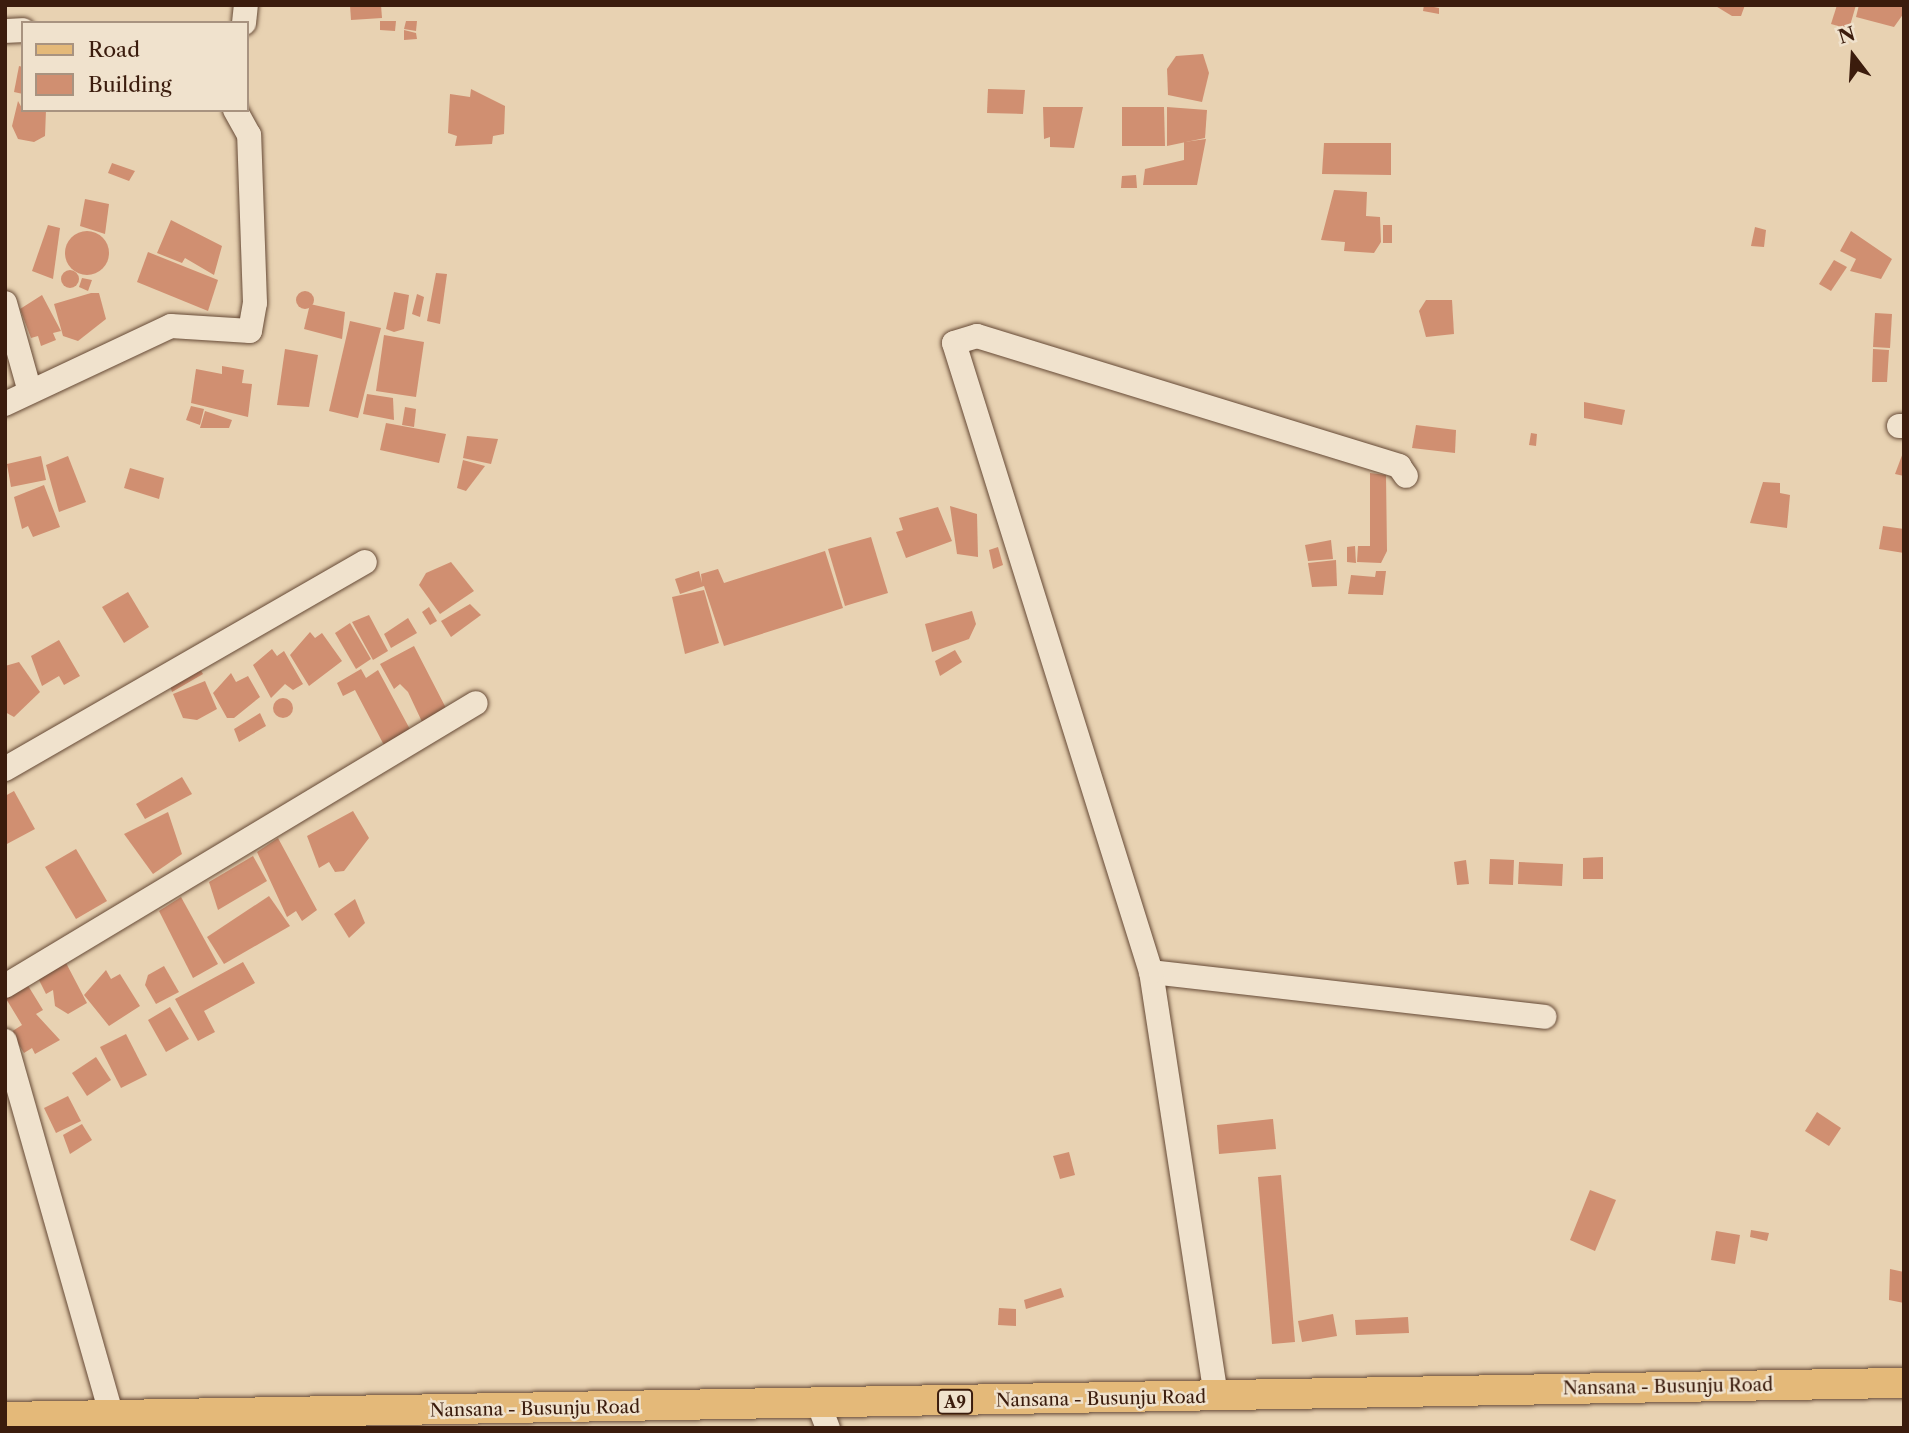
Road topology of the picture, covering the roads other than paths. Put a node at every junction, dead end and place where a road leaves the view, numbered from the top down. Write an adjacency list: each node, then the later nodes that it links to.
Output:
1 (236, 112): 3 (street)
2 (5, 303): 3 (street)
3 (30, 392): 4 (street)
4 (5, 404)
5 (1406, 476): 9 (street)
6 (365, 562): 8 (street)
7 (476, 703): 10 (street)
8 (5, 769)
9 (1151, 972): 11 (street); 14 (street)
10 (5, 986)
11 (1544, 1017)
12 (5, 1041): 15 (street)
13 (1904, 1382): 14 (main road, Nansana - Busunju Road / A9)
14 (1216, 1396): 16 (main road, Nansana - Busunju Road / A9)
15 (112, 1416): 16 (main road, Nansana - Busunju Road / A9); 17 (main road, Nansana - Busunju Road / A9)
16 (823, 1416)
17 (5, 1417)

